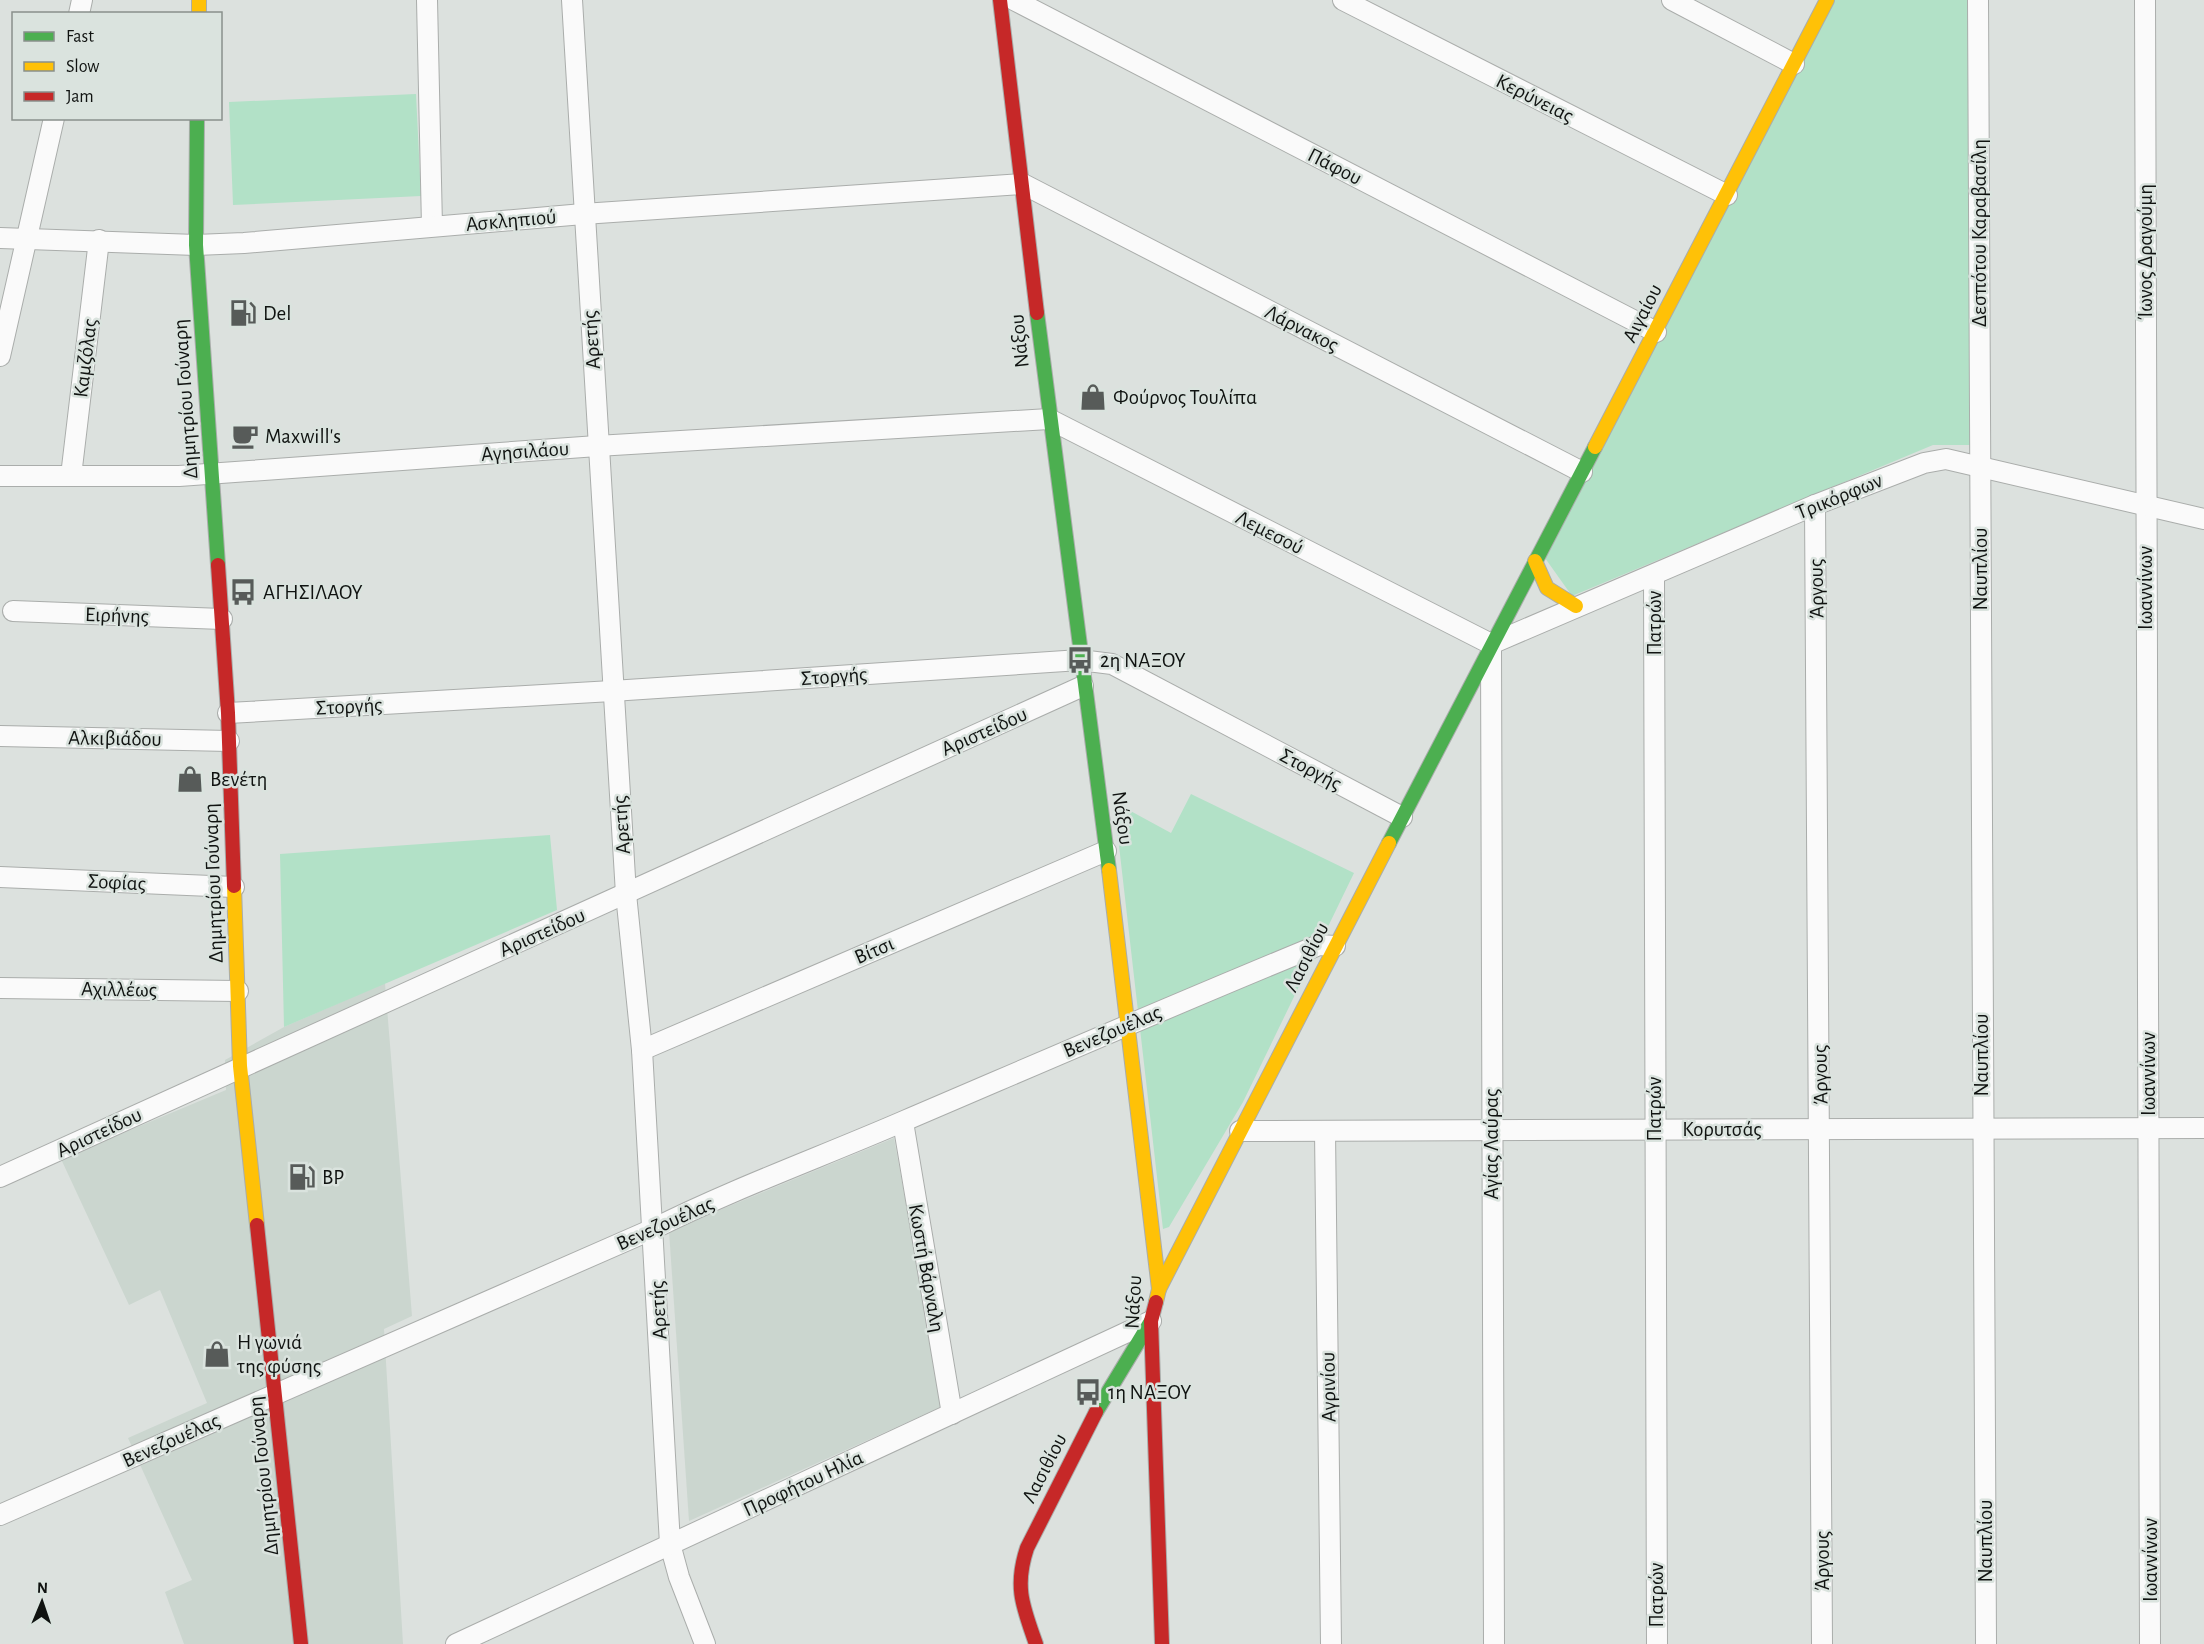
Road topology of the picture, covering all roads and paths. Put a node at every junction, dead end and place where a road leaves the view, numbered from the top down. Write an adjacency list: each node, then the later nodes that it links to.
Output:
1 (427, 0): 16 (street)
2 (572, 0): 15 (street, Αρετής)
3 (1000, 0): 13 (street, Νάξου)
4 (1014, 0): 21 (street, Πάφου)
5 (1343, 0): 14 (street, Κερύνειας)
6 (1672, 0): 10 (street)
7 (1827, 0): 10 (street, Αιγαίου)
8 (1978, 0): 25 (street, Δεσπότου Καραβασίλη)
9 (2145, 0): 30 (street, Ίωνος Δραγούμη)
10 (1794, 64): 14 (street, Αιγαίου)
11 (54, 120): 18 (street)
12 (198, 120): 20 (street, Δημητρίου Γούναρη)
13 (1023, 184): 15 (street, Ασκληπιού); 23 (street, Νάξου); 26 (street, Λάρνακος)
14 (1726, 195): 21 (street, Αιγαίου)
15 (583, 214): 16 (street, Ασκληπιού); 24 (street, Αρετής)
16 (432, 226): 20 (street, Ασκληπιού)
17 (0, 238): 18 (street, Ασκληπιού)
18 (25, 239): 19 (street, Ασκληπιού); 22 (street)
19 (99, 240): 20 (street, Ασκληπιού); 28 (street, Καμζόλας)
20 (196, 245): 27 (street, Δημητρίου Γούναρη)
21 (1656, 332): 26 (street, Αιγαίου)
22 (0, 356)
23 (1049, 419): 24 (street, Αγησιλάου); 38 (street, Λεμεσού); 39 (street, Νάξου)
24 (597, 446): 27 (street, Αγησιλάου); 41 (street, Αρετής)
25 (1980, 465): 30 (street, Τρικόρφων); 31 (street, Τρικόρφων); 59 (street, Ναυπλίου)
26 (1582, 472): 33 (street, Αιγαίου)
27 (212, 473): 28 (street, Αγησιλάου); 37 (street, Δημητρίου Γούναρη)
28 (71, 476): 29 (street, Αγησιλάου)
29 (0, 477)
30 (2145, 503): 32 (street, Τρικόρφων); 57 (street, Ιωαννίνων)
31 (1815, 505): 34 (street, Τρικόρφων); 58 (street, Άργους)
32 (2204, 519)
33 (1535, 561): 35 (street); 38 (street, Αιγαίου)
34 (1654, 575): 35 (street, Τρικόρφων); 61 (street, Πατρών)
35 (1576, 606): 38 (street, Τρικόρφων)
36 (13, 611): 37 (street, Ειρήνης)
37 (222, 619): 42 (street, Δημητρίου Γούναρη)
38 (1491, 644): 45 (street, Λασιθίου); 62 (street, Αγίας Λαύρας)
39 (1080, 660): 40 (street, Νάξου); 41 (street, Στοργής); 45 (street, Στοργής)
40 (1083, 686): 46 (street, Νάξου); 49 (street, Αριστείδου)
41 (612, 691): 42 (street, Στοργής); 49 (street, Αρετής)
42 (228, 712): 44 (street, Δημητρίου Γούναρη)
43 (0, 736): 44 (street, Αλκιβιάδου)
44 (229, 741): 48 (street, Δημητρίου Γούναρη)
45 (1402, 817): 50 (street, Λασιθίου)
46 (1106, 851): 53 (street, Νάξου); 54 (street, Βίτσι)
47 (0, 877): 48 (street, Σοφίας)
48 (234, 887): 52 (street, Δημητρίου Γούναρη)
49 (626, 894): 54 (street, Αρετής); 55 (street, Αριστείδου)
50 (1335, 946): 53 (street, Βενεζουέλας); 63 (street, Λασιθίου)
51 (0, 988): 52 (street, Αχιλλέως)
52 (238, 991): 55 (street, Δημητρίου Γούναρη)
53 (1129, 1022): 56 (street, Βενεζουέλας); 67 (street, Νάξου)
54 (642, 1050): 66 (street, Αρετής)
55 (240, 1066): 65 (street, Αριστείδου); 69 (street, Δημητρίου Γούναρη)
56 (903, 1122): 66 (street, Βενεζουέλας); 70 (street, Κωστή Βάρναλη)
57 (2148, 1127): 59 (street, Κορυτσάς); 60 (street, Κορυτσάς); 83 (street, Ιωαννίνων)
58 (1821, 1128): 59 (street, Κορυτσάς); 61 (street, Κορυτσάς); 81 (street, Άργους)
59 (1982, 1128): 82 (street, Ναυπλίου)
60 (2204, 1128)
61 (1653, 1129): 62 (street, Κορυτσάς); 80 (street, Πατρών)
62 (1491, 1130): 64 (street, Κορυτσάς); 79 (street, Αγίας Λαύρας)
63 (1240, 1131): 64 (street, Κορυτσάς); 67 (street, Λασιθίου)
64 (1325, 1131): 78 (street, Αγρινίου)
65 (0, 1177)
66 (653, 1229): 69 (street, Βενεζουέλας); 72 (street, Αρετής)
67 (1159, 1289): 68 (street, Νάξου)
68 (1151, 1321): 70 (street, Προφήτου Ηλία); 76 (street, Λασιθίου); 77 (street, Νάξου)
69 (276, 1394): 71 (street, Βενεζουέλας); 73 (street, Δημητρίου Γούναρη)
70 (952, 1414): 72 (street, Προφήτου Ηλία)
71 (0, 1515)
72 (670, 1545): 74 (street, Προφήτου Ηλία); 75 (street, Αρετής)
73 (301, 1644)
74 (456, 1644)
75 (705, 1644)
76 (1036, 1644)
77 (1162, 1644)
78 (1331, 1644)
79 (1494, 1644)
80 (1657, 1644)
81 (1822, 1644)
82 (1986, 1644)
83 (2150, 1644)

